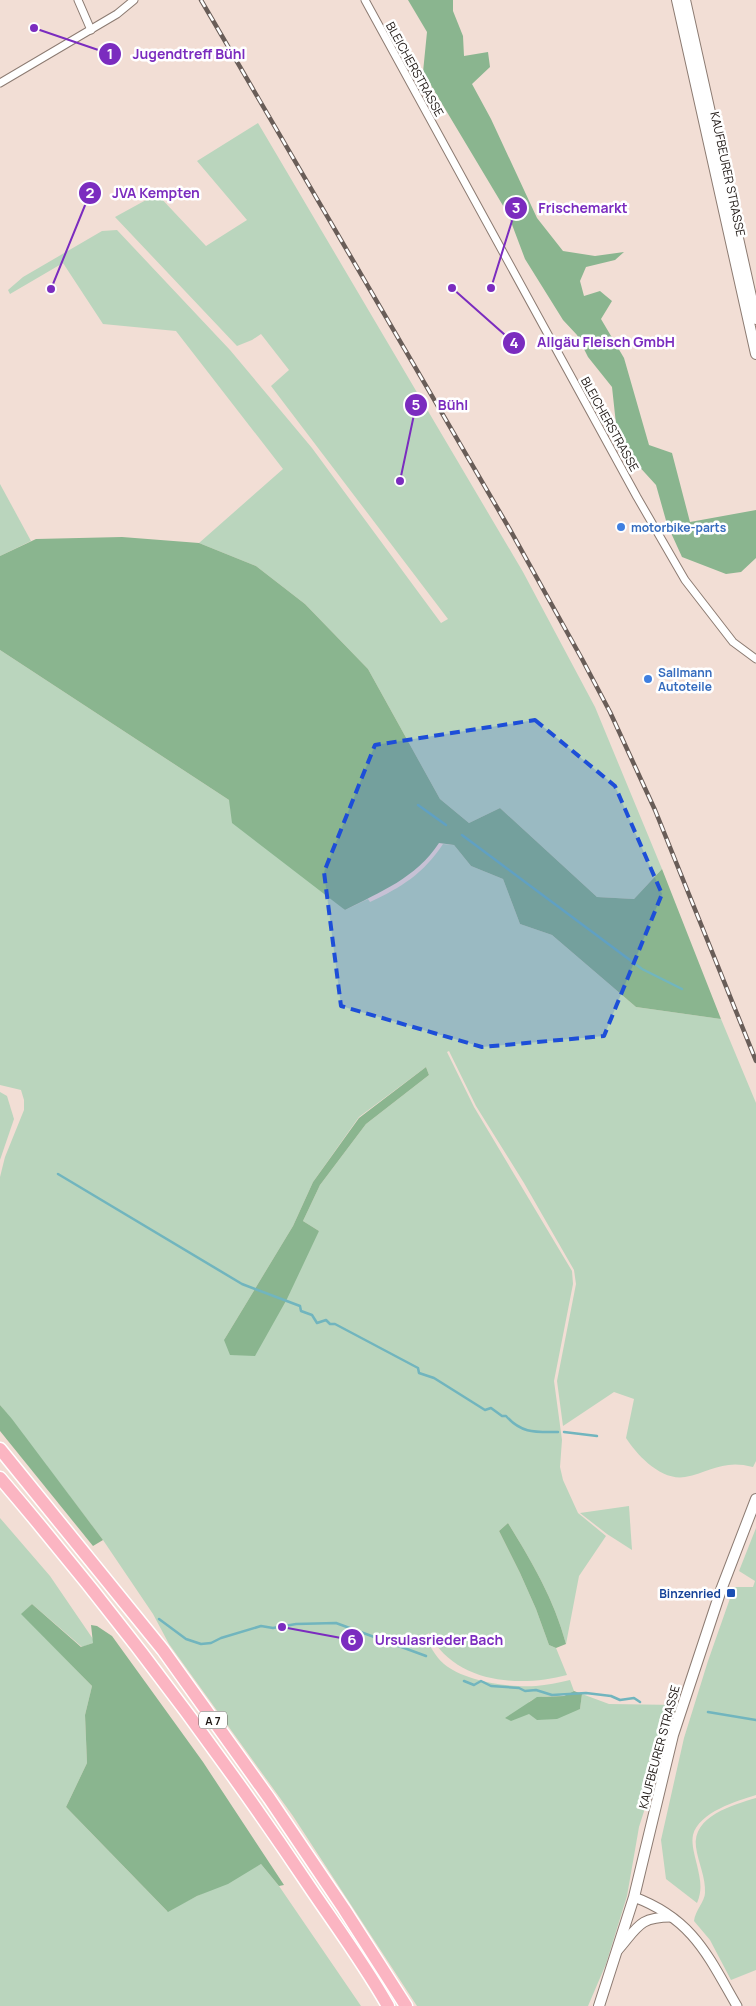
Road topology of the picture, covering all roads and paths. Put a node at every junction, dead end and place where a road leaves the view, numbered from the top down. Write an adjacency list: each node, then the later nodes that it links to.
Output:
1 (78, 0): 6 (street)
2 (134, 0): 6 (street)
3 (364, 0): 10 (street, BLEICHERSTRASSE)
4 (678, 0): 9 (main road, KAUFBEURER STRASSE)
5 (685, 0): 8 (main road, KAUFBEURER STRASSE)
6 (91, 30): 7 (street)
7 (0, 83)
8 (756, 319)
9 (756, 354)
10 (756, 659)
11 (0, 1449): 18 (highway, A 7)
12 (0, 1478): 17 (highway, A 7)
13 (756, 1499): 14 (main road, KAUFBEURER STRASSE)
14 (634, 1897): 15 (street); 16 (main road, KAUFBEURER STRASSE)
15 (674, 1917): 16 (street); 20 (street)
16 (618, 1950): 19 (main road, KAUFBEURER STRASSE)
17 (387, 2005)
18 (406, 2006)
19 (599, 2006)
20 (737, 2006)

